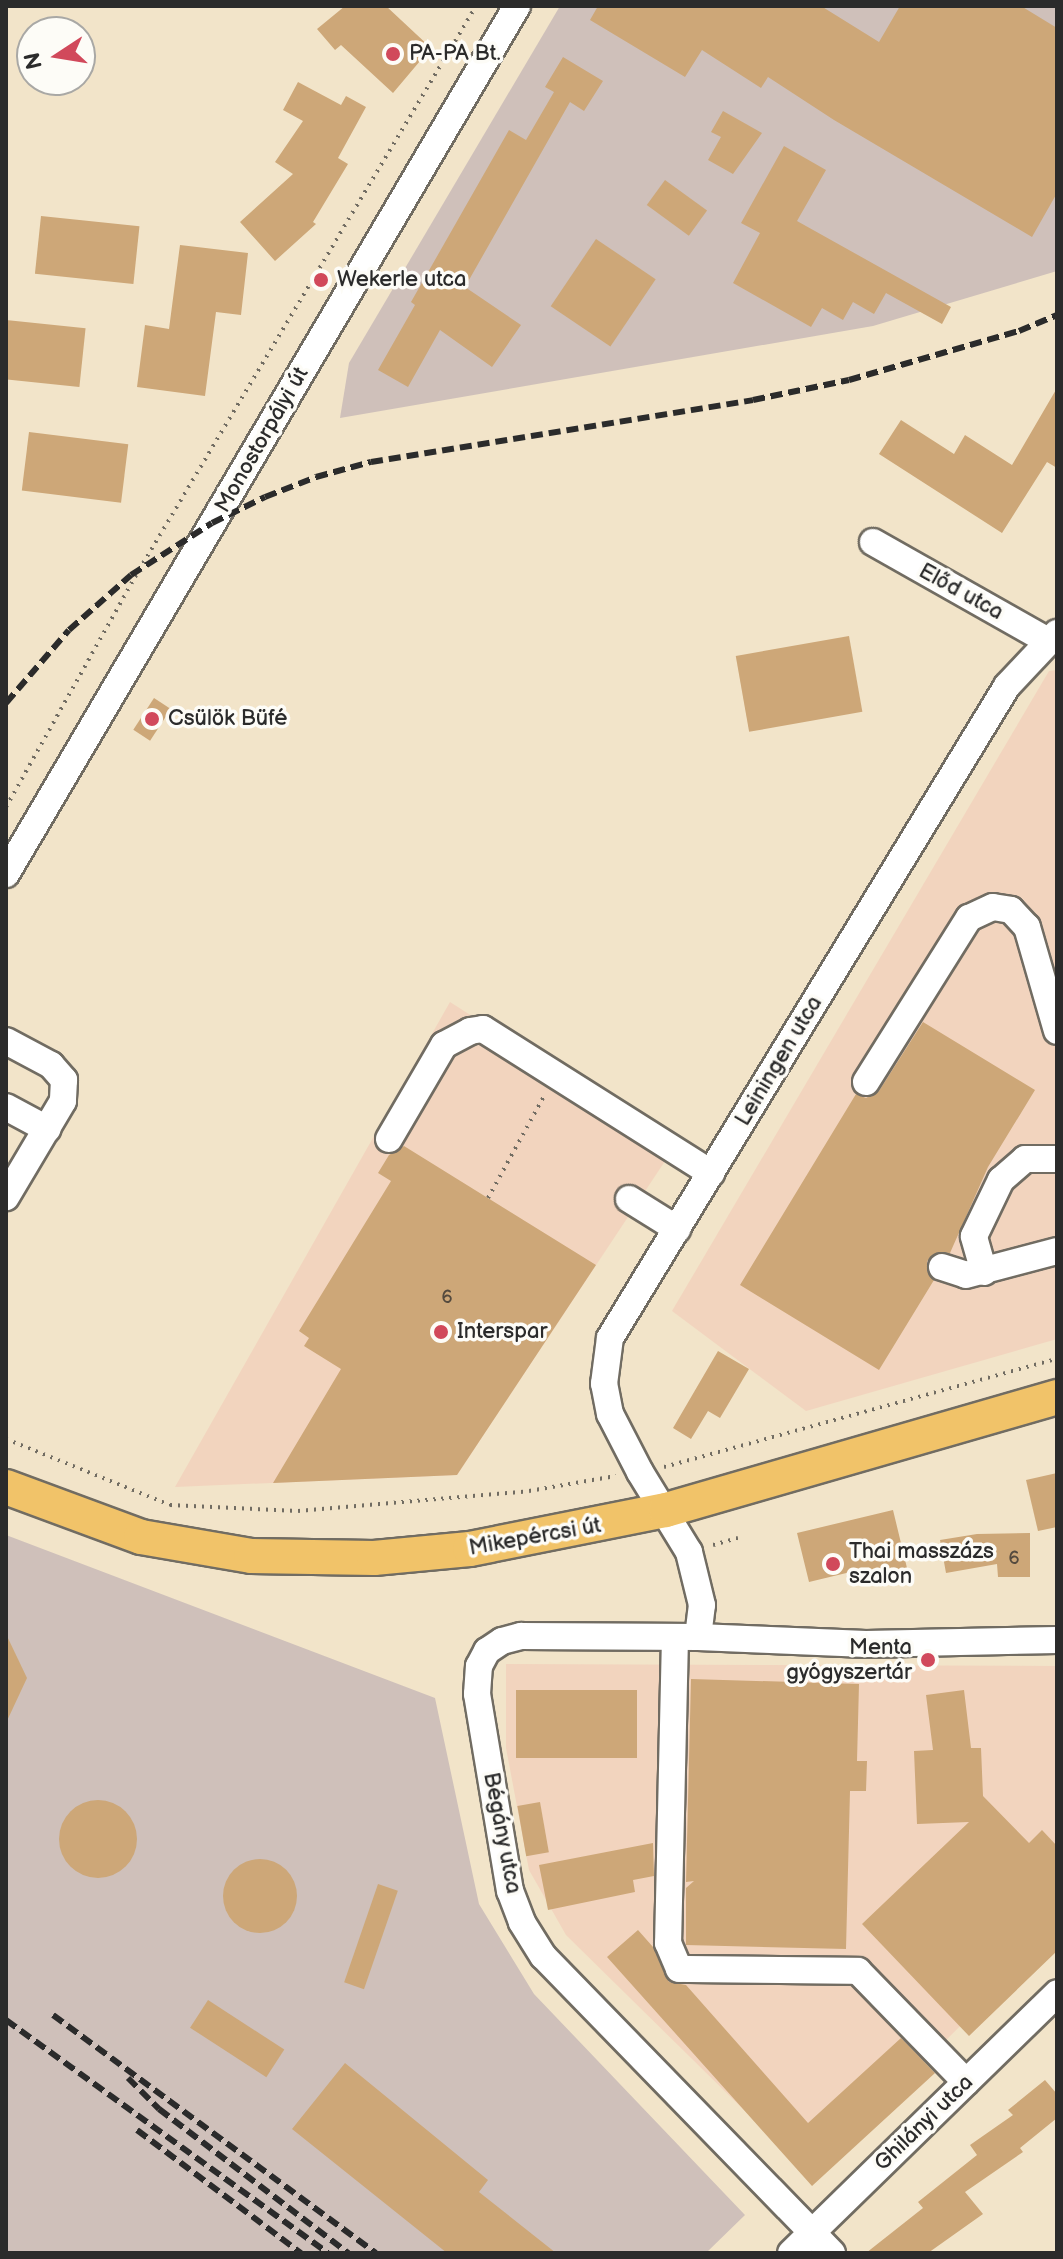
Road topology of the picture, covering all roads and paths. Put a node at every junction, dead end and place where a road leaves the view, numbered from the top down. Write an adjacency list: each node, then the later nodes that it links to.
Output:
1 (476, 6): 5 (path)
2 (517, 6): 6 (street, Monostorpályi út)
3 (873, 542): 4 (street, Előd utca)
4 (1053, 637): 15 (street, Leiningen utca)
5 (6, 807)
6 (6, 874)
7 (1057, 1031): 9 (street)
8 (6, 1041): 12 (street)
9 (866, 1082)
10 (544, 1096): 17 (path)
11 (6, 1107): 12 (street)
12 (47, 1129): 16 (street)
13 (389, 1139): 15 (street)
14 (1057, 1159): 22 (street)
15 (711, 1173): 19 (street, Leiningen utca)
16 (6, 1197)
17 (488, 1198)
18 (629, 1199): 19 (street)
19 (677, 1229): 26 (street, Leiningen utca)
20 (1057, 1251): 22 (street)
21 (942, 1267): 22 (street)
22 (984, 1272)
23 (1057, 1359): 26 (path)
24 (1057, 1397): 28 (main road, Mikepércsi út)
25 (6, 1439): 26 (path)
26 (640, 1472): 28 (street, Leiningen utca)
27 (6, 1487): 28 (main road, Mikepércsi út)
28 (666, 1510): 29 (street, Leiningen utca)
29 (686, 1637): 30 (street); 32 (street, Leiningen utca); 33 (street, Bégány utca)
30 (1057, 1640)
31 (1057, 1993): 32 (street, Ghilányi utca)
32 (966, 2082): 33 (street, Ghilányi utca)
33 (813, 2232): 34 (street, Ghilányi utca); 35 (street, Bégány utca)
34 (791, 2253)
35 (832, 2253)

